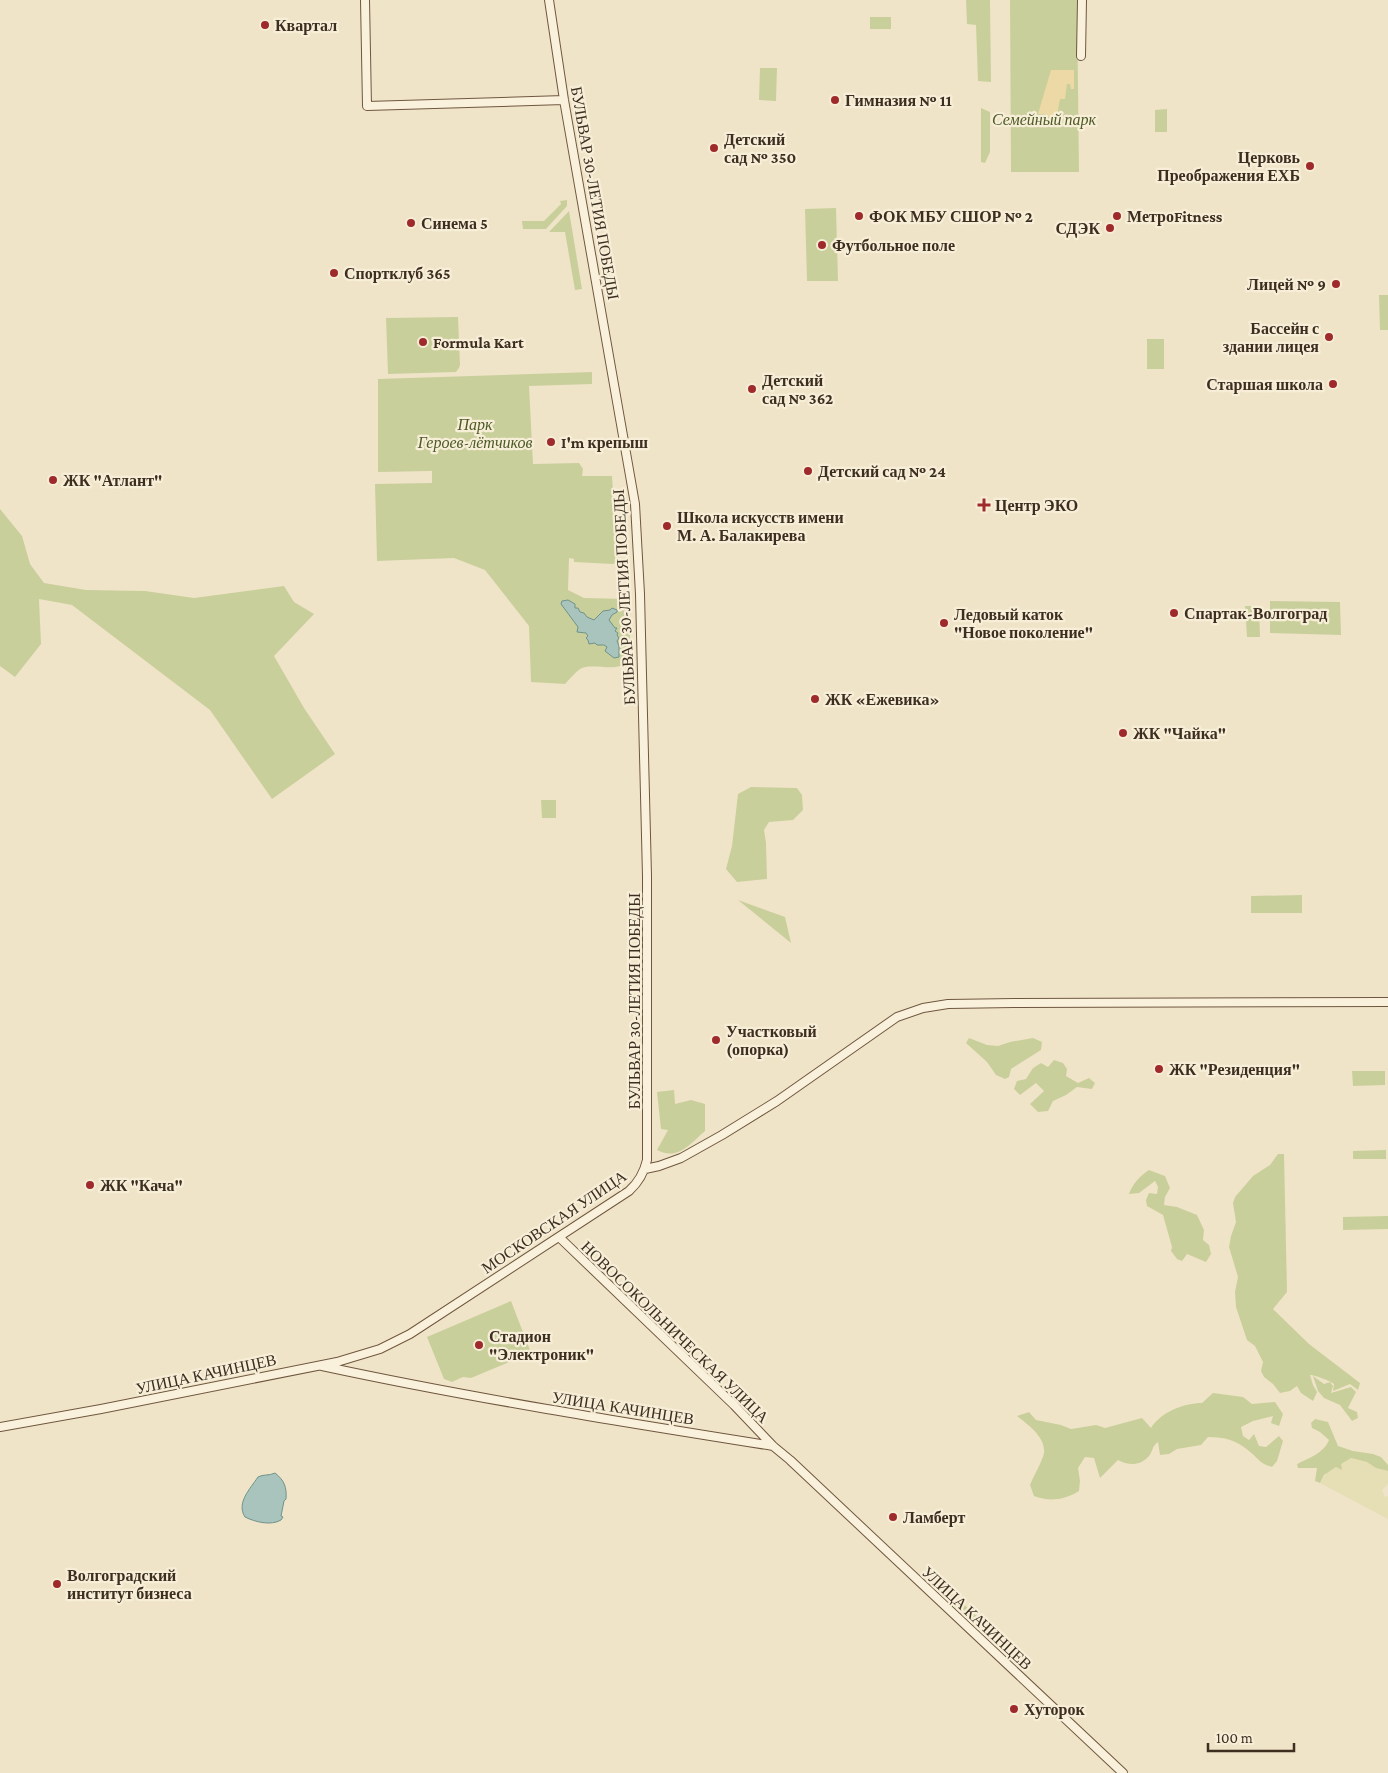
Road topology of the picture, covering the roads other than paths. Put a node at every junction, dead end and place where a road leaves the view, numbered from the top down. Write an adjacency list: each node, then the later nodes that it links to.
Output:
1 (365, 0): 5 (main road)
2 (549, 0): 5 (main road, БУЛЬВАР 30-ЛЕТИЯ ПОБЕДЫ)
3 (1082, 0): 4 (main road)
4 (1081, 56)
5 (564, 100): 7 (main road, БУЛЬВАР 30-ЛЕТИЯ ПОБЕДЫ)
6 (1388, 1002): 7 (main road, МОСКОВСКАЯ УЛИЦА)
7 (644, 1169): 8 (main road, МОСКОВСКАЯ УЛИЦА)
8 (559, 1237): 9 (main road, МОСКОВСКАЯ УЛИЦА); 11 (main road, НОВОСОКОЛЬНИЧЕСКАЯ УЛИЦА)
9 (315, 1365): 10 (main road, УЛИЦА КАЧИНЦЕВ); 11 (main road, УЛИЦА КАЧИНЦЕВ)
10 (0, 1427)
11 (772, 1446): 12 (main road, УЛИЦА КАЧИНЦЕВ)
12 (1123, 1773)

